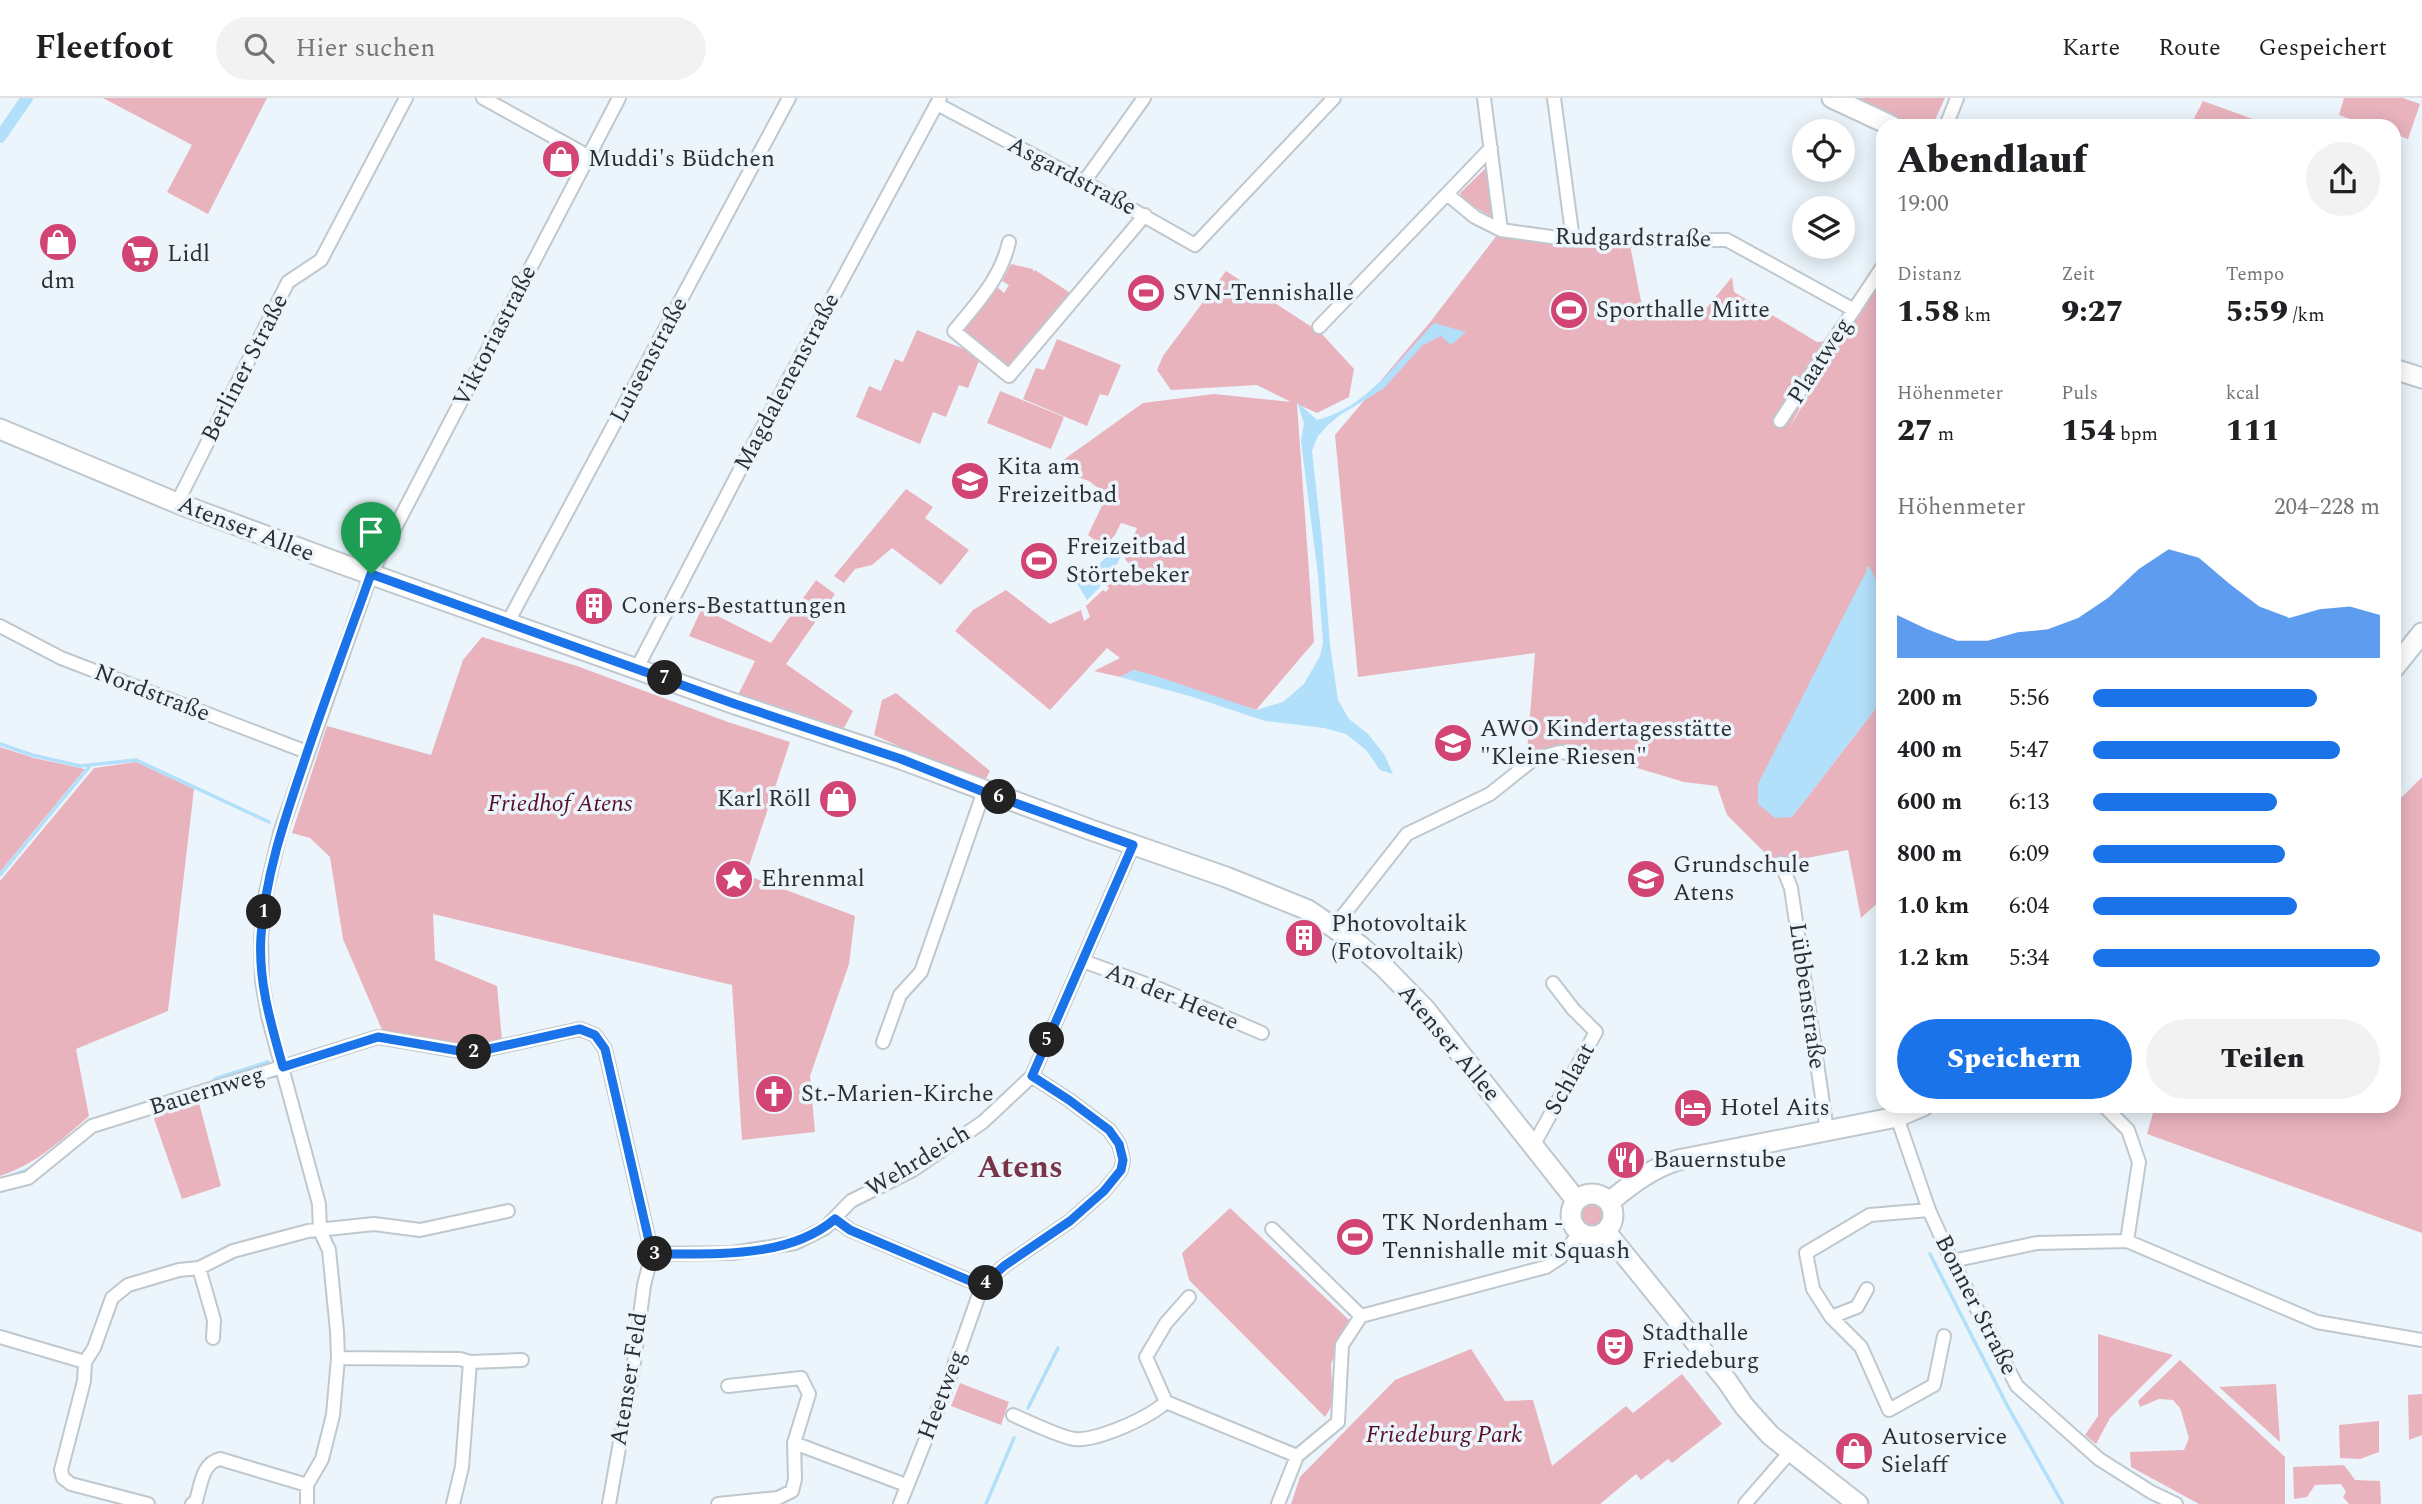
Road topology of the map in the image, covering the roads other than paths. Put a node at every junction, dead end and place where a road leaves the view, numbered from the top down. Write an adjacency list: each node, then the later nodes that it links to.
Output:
1 (405, 98): 29 (street, Berliner Straße)
2 (483, 98): 15 (street)
3 (620, 98): 15 (street, Viktoriastraße)
4 (789, 98): 31 (street, Luisenstraße)
5 (1144, 98): 16 (street)
6 (1334, 98): 18 (street, Asgardstraße)
7 (1484, 98): 14 (street)
8 (1554, 98): 20 (street)
9 (1834, 98): 12 (street)
10 (1957, 98): 13 (street)
11 (939, 101): 16 (street, Asgardstraße); 35 (street, Magdalenenstraße)
12 (1878, 119)
13 (1949, 119)
14 (1491, 148): 17 (street); 19 (street)
15 (588, 156): 30 (street, Viktoriastraße)
16 (1084, 182): 18 (street, Asgardstraße)
17 (1447, 194): 19 (street, Rudgardstraße); 24 (street)
18 (1145, 215): 21 (street)
19 (1502, 230): 20 (street, Rudgardstraße)
20 (1573, 240): 23 (street, Rudgardstraße)
21 (1009, 242)
22 (1876, 277): 23 (street, Plaatweg)
23 (1854, 310): 27 (street, Plaatweg)
24 (1320, 327)
25 (2401, 371): 26 (street)
26 (2422, 378)
27 (1780, 421)
28 (0, 429): 29 (street, Atenser Allee)
29 (177, 503): 30 (street, Atenser Allee)
30 (371, 574): 31 (street, Atenser Allee); 36 (street, Viktoriastraße)
31 (508, 622): 35 (street, Atenser Allee)
32 (0, 626): 36 (street, Nordstraße)
33 (2422, 633): 34 (street)
34 (2401, 659)
35 (637, 668): 38 (street, Atenser Allee)
36 (307, 752): 46 (street, Viktoriastraße)
37 (1586, 755): 41 (street)
38 (984, 792): 39 (street, Atenser Allee); 45 (street)
39 (1133, 845): 41 (street, Atenser Allee); 42 (street, Wehrdeich)
40 (1781, 863): 51 (street, Lübbenstraße)
41 (1334, 927): 52 (street, Atenser Allee)
42 (1083, 961): 44 (street, An der Heete); 47 (street, Wehrdeich)
43 (1553, 983): 52 (street, Schlaat)
44 (1262, 1033)
45 (883, 1042)
46 (283, 1067): 53 (street, Bauernweg); 60 (street, Viktoriastraße); 64 (street, Bauernweg)
47 (1032, 1076): 58 (street, Wehrdeich); 67 (street)
48 (1906, 1113): 50 (street)
49 (2111, 1113): 63 (street)
50 (1897, 1117): 51 (street); 56 (street, Bonner Straße)
51 (1827, 1131): 55 (street)
52 (1534, 1146): 54 (street, Atenser Allee)
53 (0, 1185)
54 (1576, 1200): 55 (street); 62 (street)
55 (1609, 1202): 61 (street)
56 (1929, 1210): 65 (street, Bonner Straße); 71 (street)
57 (508, 1211): 60 (street)
58 (835, 1219): 64 (street); 67 (street)
59 (1272, 1229): 70 (street)
60 (320, 1231): 66 (street); 76 (street, Viktoriastraße)
61 (1606, 1232): 62 (street); 84 (street)
62 (1579, 1233): 70 (street)
63 (2127, 1241): 65 (street); 75 (street)
64 (652, 1254): 93 (street, Atenser Feld)
65 (1952, 1261): 98 (street, Bonner Straße)
66 (199, 1268): 74 (street); 78 (street)
67 (982, 1286): 87 (street, Heetweg)
68 (1867, 1289): 71 (street)
69 (1189, 1297): 81 (street)
70 (1361, 1315): 85 (street)
71 (1831, 1317): 72 (street)
72 (1944, 1336)
73 (0, 1337): 78 (street)
74 (214, 1338)
75 (2422, 1340)
76 (338, 1358): 79 (street); 86 (street, Viktoriastraße)
77 (522, 1360): 79 (street)
78 (85, 1362): 89 (street)
79 (470, 1362): 92 (street)
80 (728, 1386): 83 (street)
81 (1166, 1402): 82 (street); 85 (street)
82 (1013, 1415)
83 (794, 1443): 87 (street); 94 (street)
84 (1790, 1451): 88 (street); 97 (street)
85 (1297, 1456): 96 (street)
86 (307, 1485): 90 (street); 91 (street)
87 (906, 1485): 95 (street, Heetweg)
88 (1851, 1502)
89 (148, 1504)
90 (192, 1504)
91 (307, 1504)
92 (453, 1504)
93 (609, 1504)
94 (718, 1504)
95 (900, 1504)
96 (1278, 1504)
97 (1745, 1504)
98 (2176, 1504)

